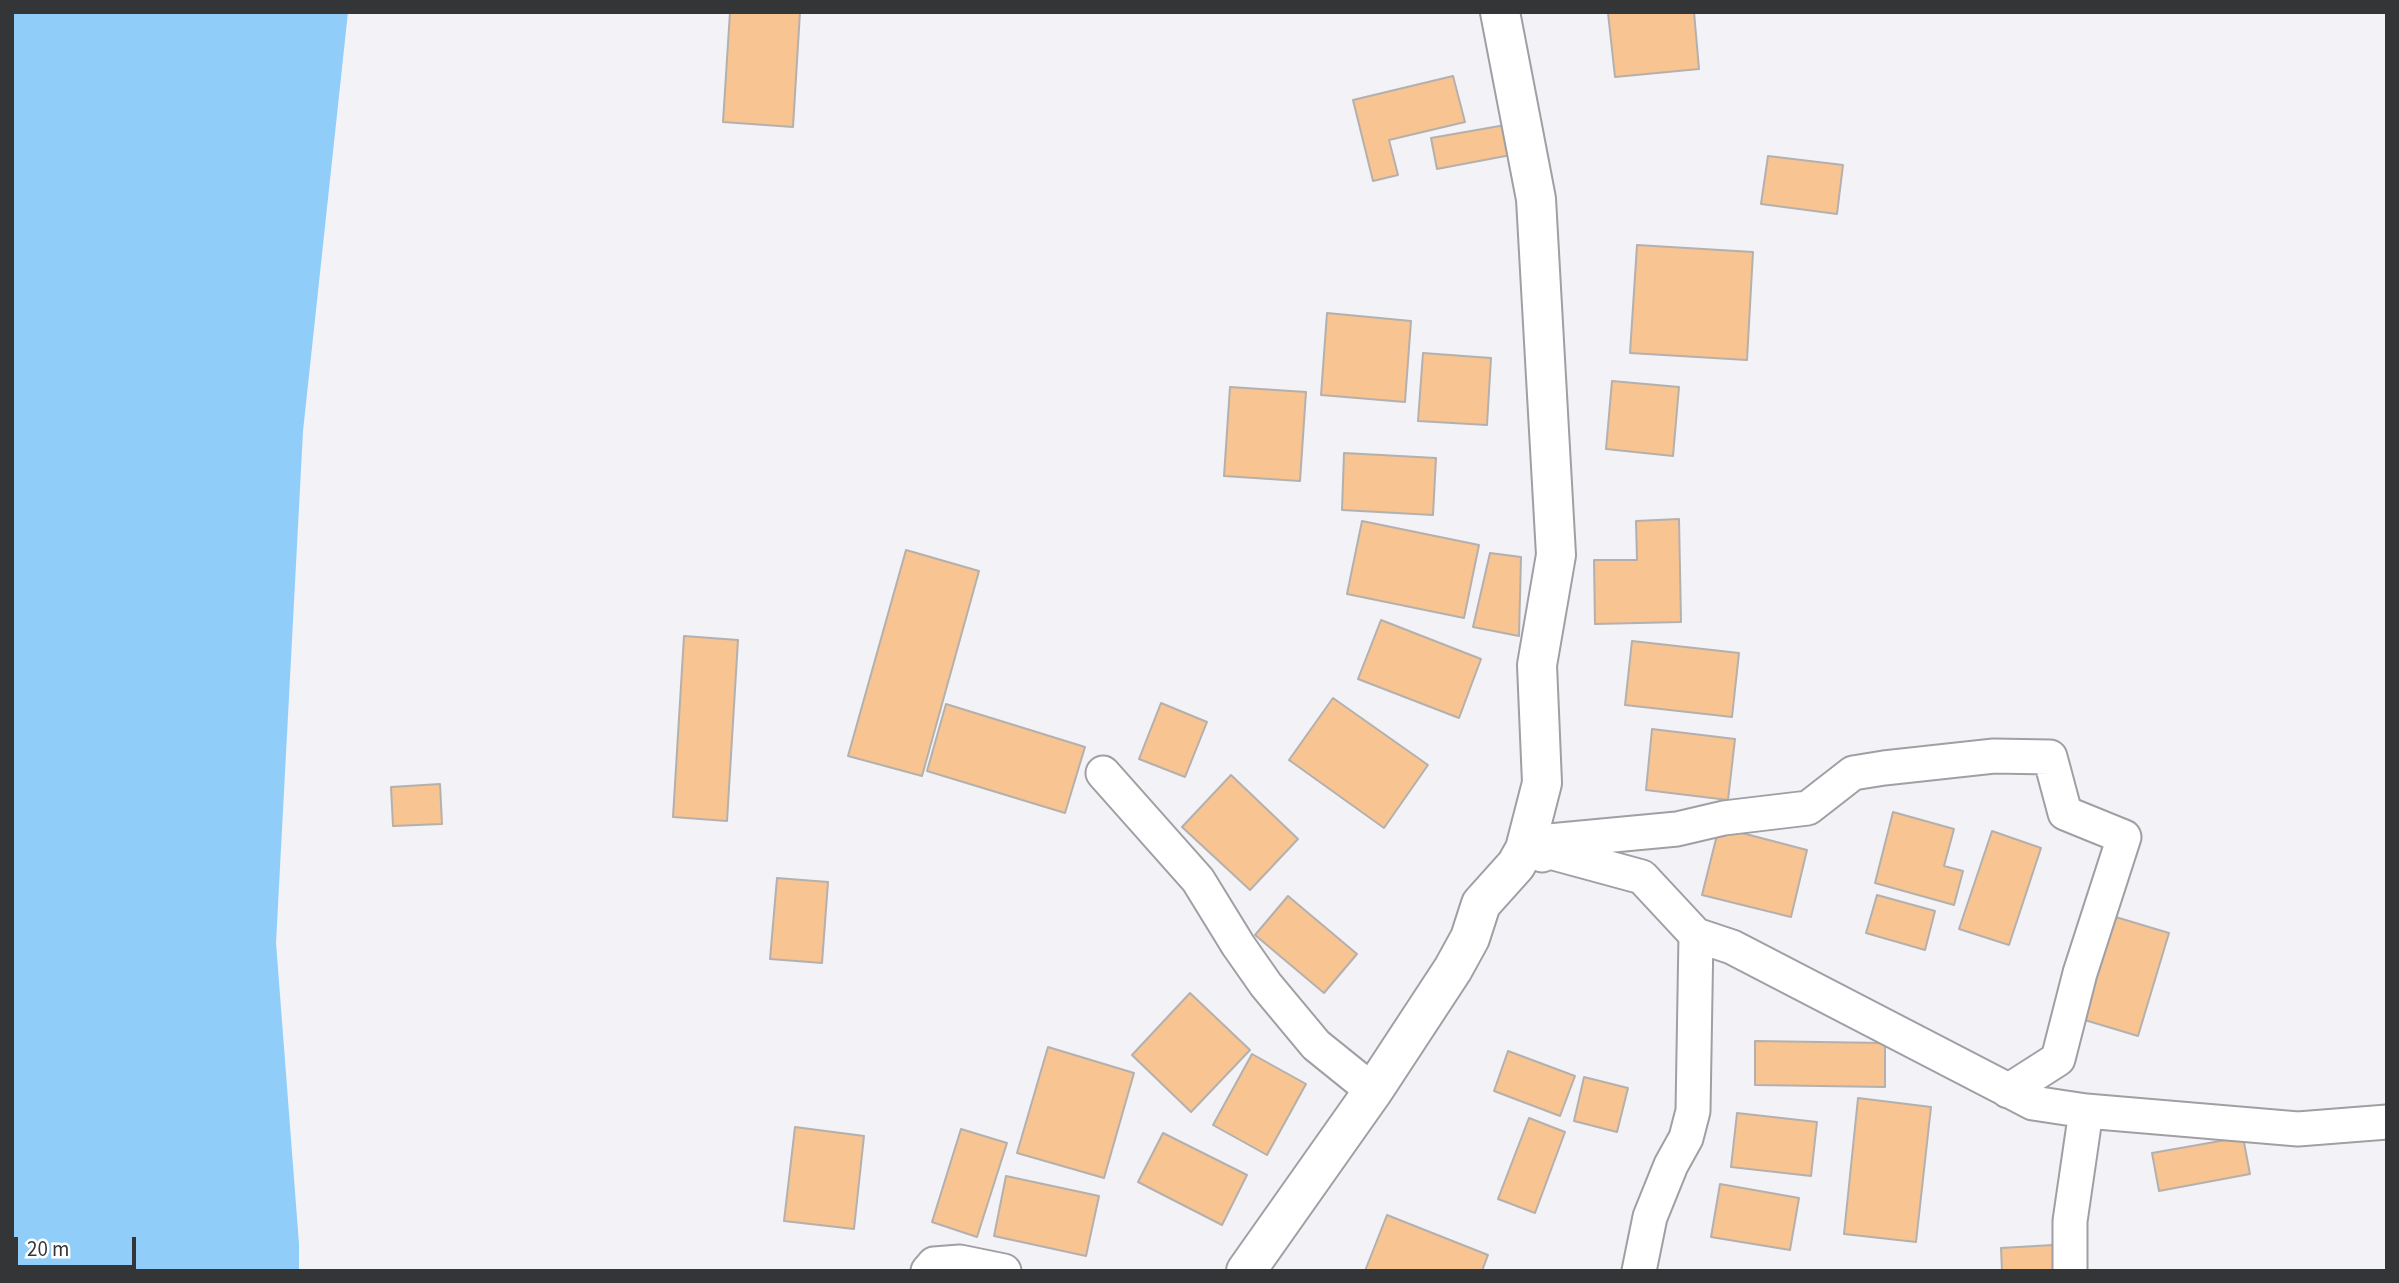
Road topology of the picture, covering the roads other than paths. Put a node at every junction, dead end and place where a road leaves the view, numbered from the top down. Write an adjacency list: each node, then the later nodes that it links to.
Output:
1 (1500, 12): 3 (highway)
2 (1103, 774): 5 (street)
3 (1522, 854): 4 (street); 5 (highway); 6 (street)
4 (1696, 935): 6 (street); 12 (street)
5 (1373, 1091): 11 (highway)
6 (2008, 1091): 7 (street)
7 (2086, 1111): 8 (street); 13 (street)
8 (2387, 1122)
9 (928, 1271): 10 (street)
10 (1004, 1271)
11 (1246, 1271)
12 (1639, 1271)
13 (2070, 1271)

